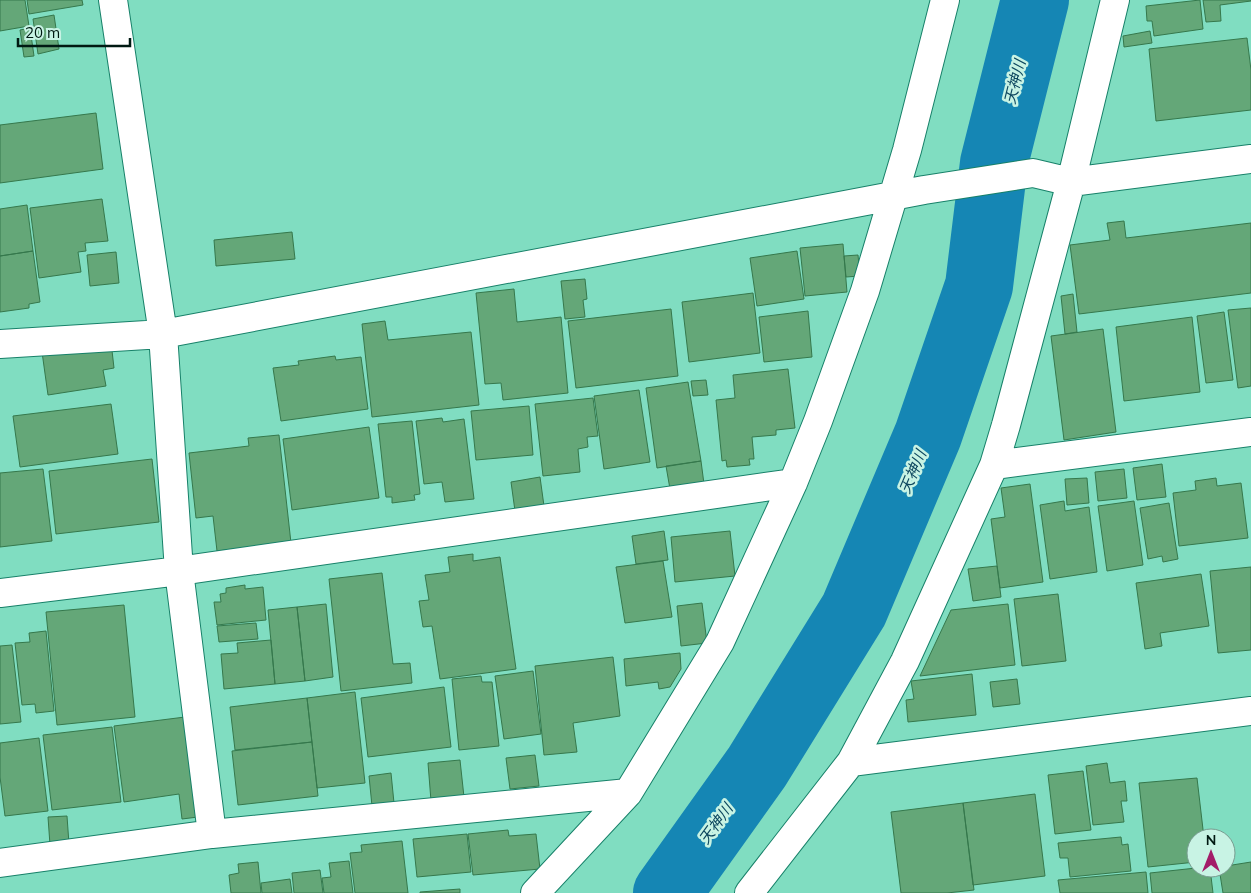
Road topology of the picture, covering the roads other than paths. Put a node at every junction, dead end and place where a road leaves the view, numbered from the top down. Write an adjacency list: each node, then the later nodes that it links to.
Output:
1 (113, 0): 7 (street)
2 (945, 0): 6 (street)
3 (1115, 0): 5 (street)
4 (1251, 159): 5 (street)
5 (1071, 182): 6 (street); 10 (street)
6 (894, 196): 7 (street); 11 (street)
7 (163, 334): 8 (street); 12 (street)
8 (0, 344)
9 (1251, 432): 10 (street)
10 (994, 465): 15 (street)
11 (792, 484): 12 (street); 16 (street)
12 (178, 571): 13 (street); 17 (street)
13 (0, 594)
14 (1251, 711): 15 (street)
15 (851, 762): 20 (street)
16 (628, 793): 17 (street); 19 (street)
17 (212, 834): 18 (street)
18 (0, 863)
19 (535, 893)
20 (748, 893)

